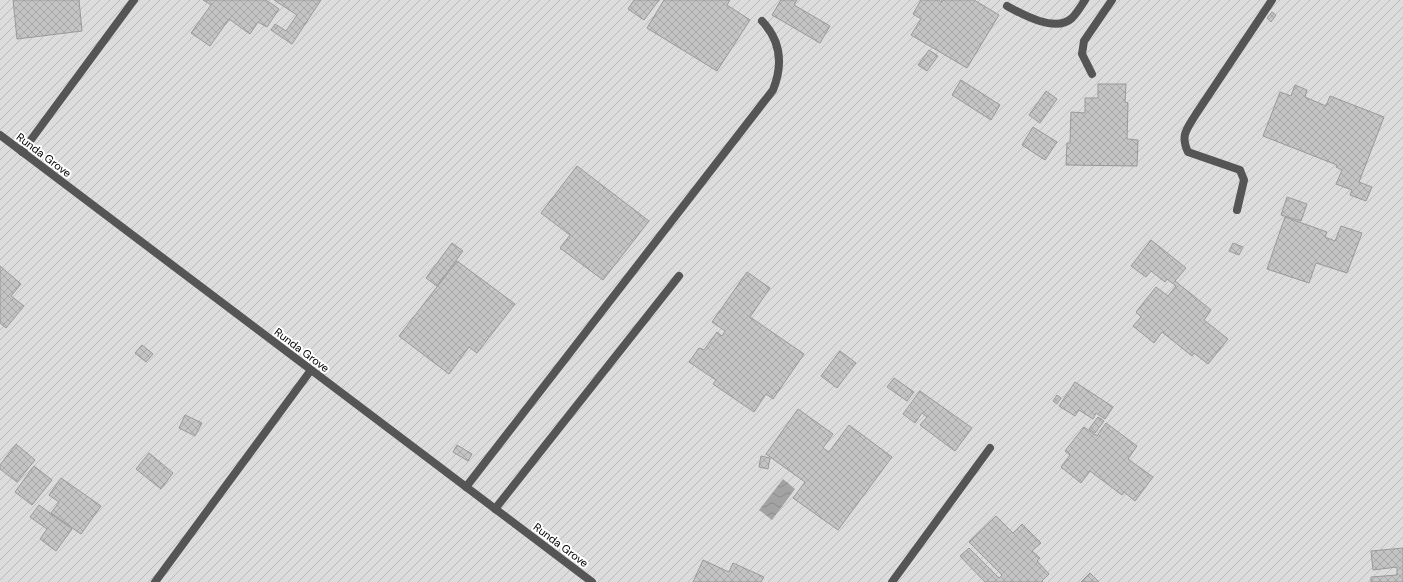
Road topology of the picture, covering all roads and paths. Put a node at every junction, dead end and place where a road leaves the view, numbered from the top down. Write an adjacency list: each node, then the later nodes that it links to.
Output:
1 (134, 0): 9 (street)
2 (1085, 0): 5 (street)
3 (1112, 0): 7 (street)
4 (1272, 0): 10 (street)
5 (1007, 6)
6 (762, 21): 14 (street)
7 (1092, 74)
8 (0, 135): 9 (street, Runda Grove)
9 (22, 152): 12 (street, Runda Grove)
10 (1237, 210)
11 (679, 276): 15 (street)
12 (311, 370): 14 (street, Runda Grove); 16 (street)
13 (990, 448): 18 (street)
14 (466, 487): 15 (street, Runda Grove)
15 (496, 509): 17 (street, Runda Grove)
16 (155, 582)
17 (592, 582)
18 (892, 582)

